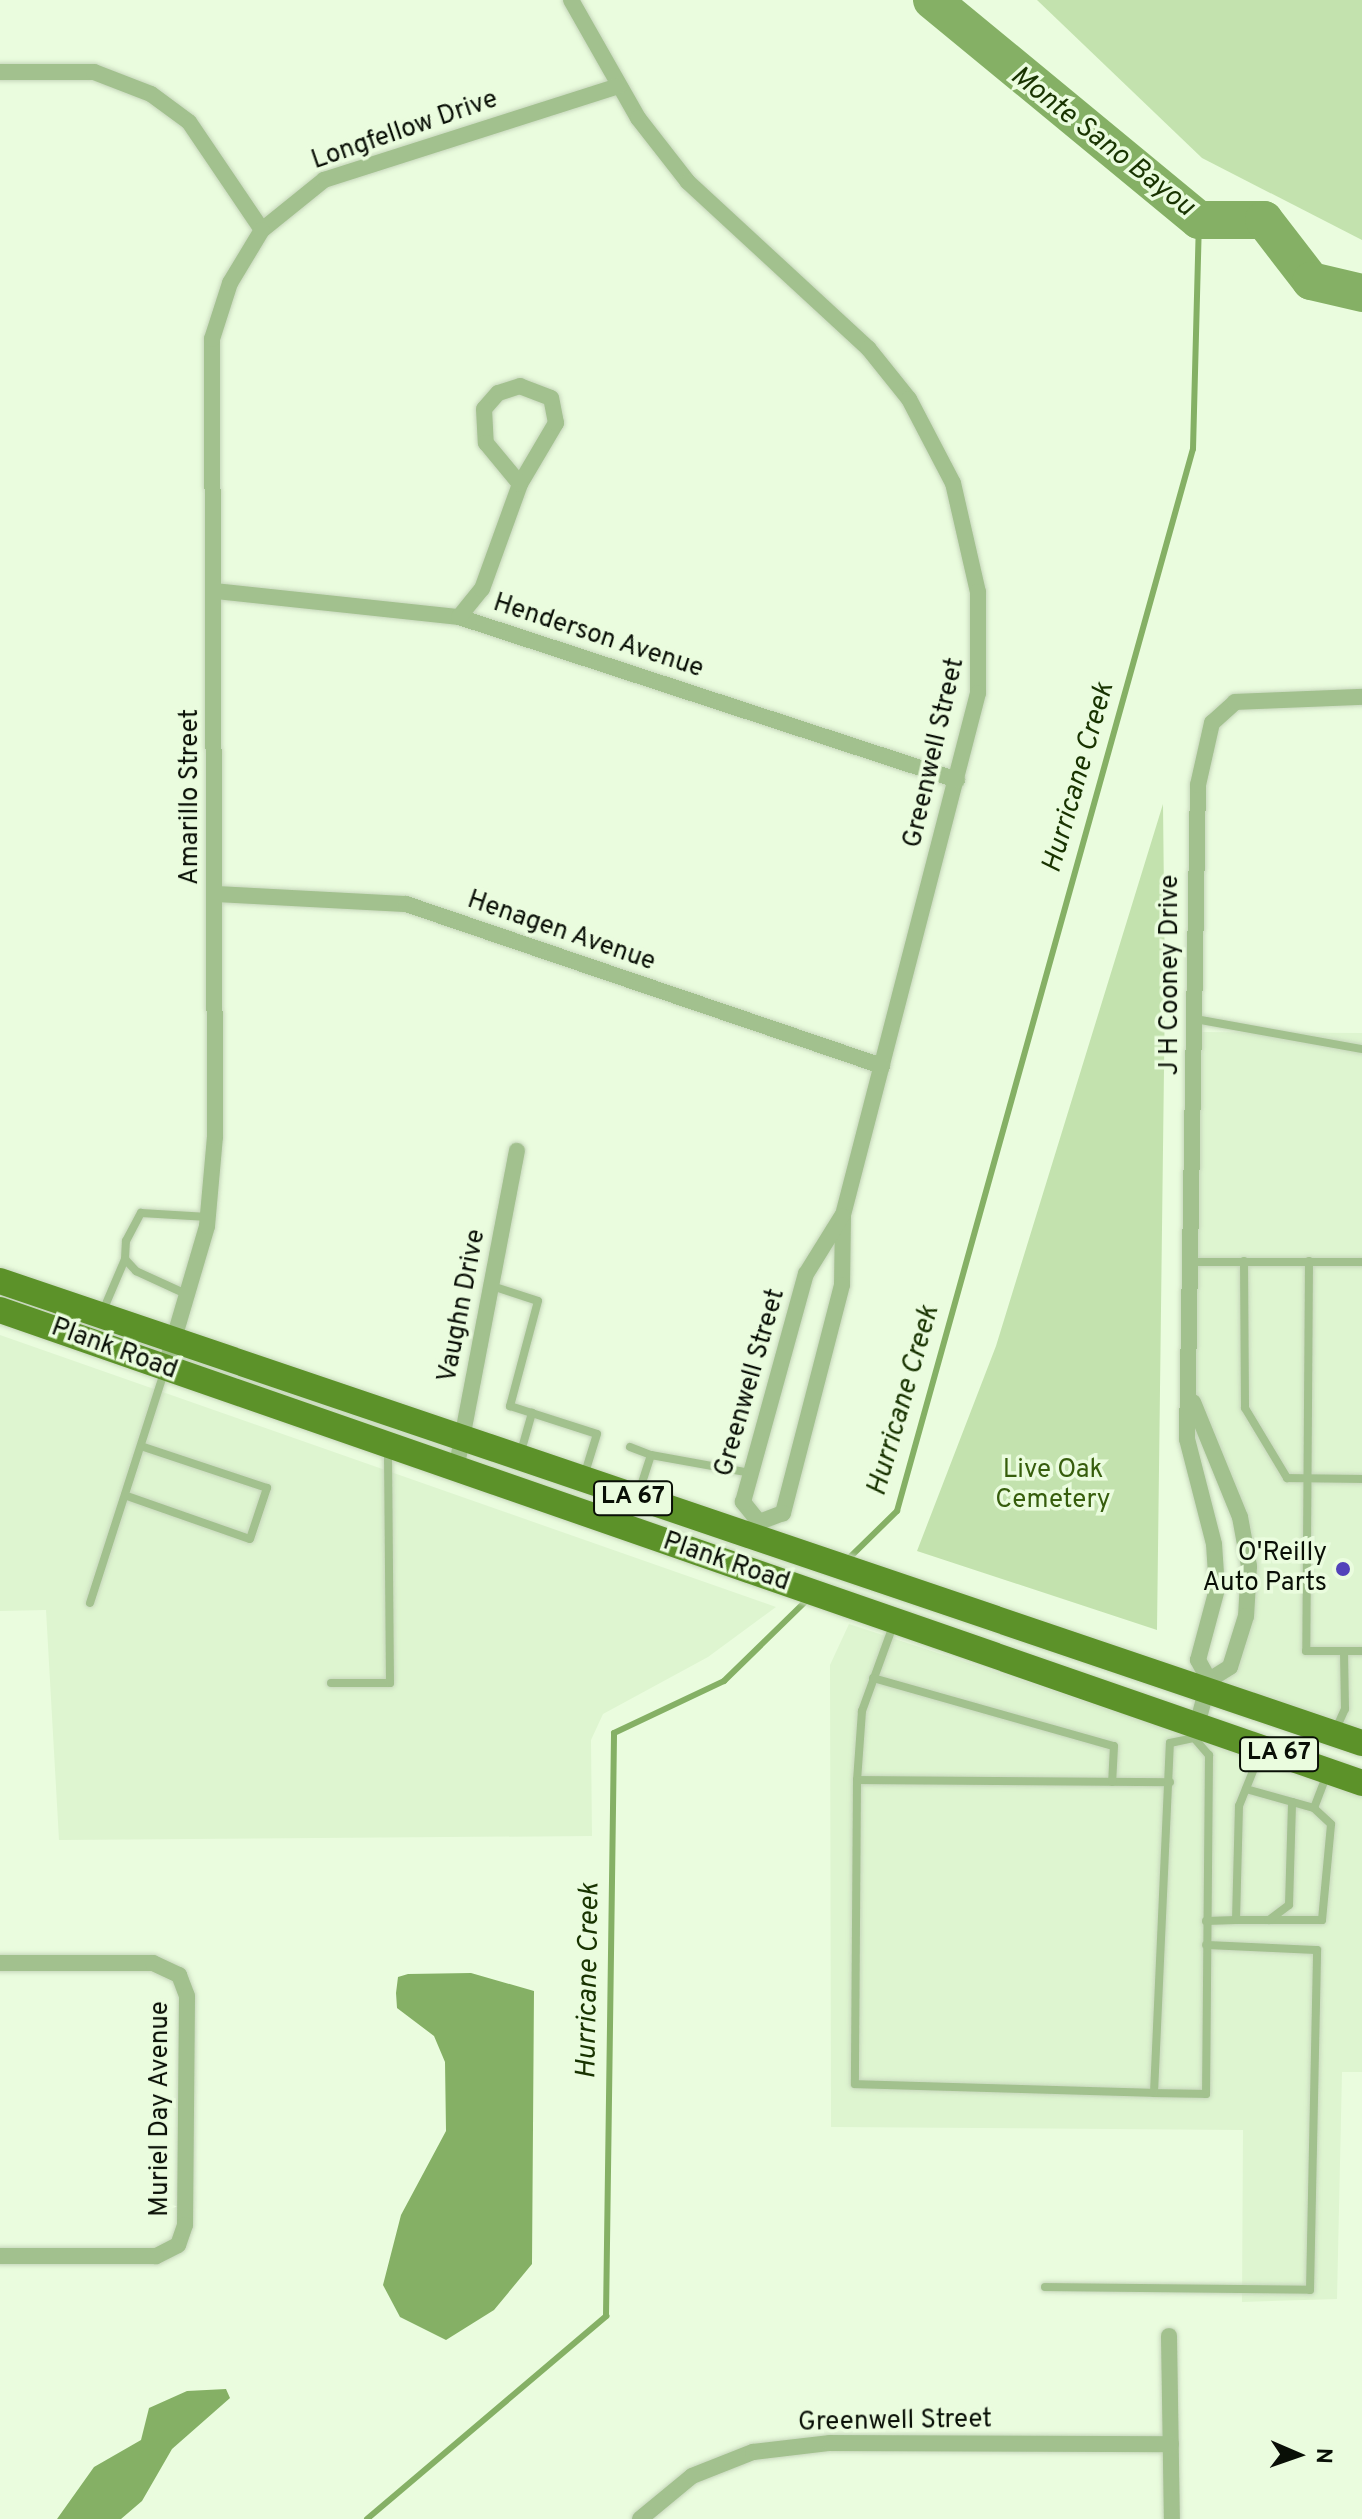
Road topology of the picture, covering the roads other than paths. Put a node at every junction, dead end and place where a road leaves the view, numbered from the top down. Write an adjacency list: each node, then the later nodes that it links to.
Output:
1 (571, 0): 3 (street, Greenwell Street)
2 (0, 72): 4 (street)
3 (618, 86): 4 (street, Longfellow Drive); 9 (street, Greenwell Street)
4 (262, 230): 6 (street, Amarillo Street)
5 (520, 484): 5 (street); 7 (street)
6 (215, 591): 7 (street, Henderson Avenue); 10 (street, Amarillo Street)
7 (459, 617): 9 (street, Henderson Avenue)
8 (1362, 697): 11 (street, J H Cooney Drive)
9 (957, 780): 13 (street, Greenwell Street)
10 (215, 894): 13 (street, Henagen Avenue); 16 (street, Amarillo Street)
11 (1195, 1019): 12 (lane); 20 (street, J H Cooney Drive)
12 (1362, 1049)
13 (882, 1066): 15 (street, Greenwell Street)
14 (517, 1151): 23 (street, Vaughn Drive)
15 (843, 1215): 38 (street, Greenwell Street); 44 (street, Greenwell Street)
16 (208, 1217): 17 (lane); 24 (street, Amarillo Street)
17 (125, 1259): 24 (lane); 26 (lane)
18 (1244, 1261): 19 (lane); 20 (lane); 39 (lane)
19 (1309, 1261): 21 (lane); 39 (lane)
20 (1191, 1262): 29 (street, J H Cooney Drive)
21 (1362, 1262)
22 (0, 1281): 26 (main road, Plank Road / LA 67)
23 (492, 1286): 30 (lane); 31 (street, Vaughn Drive)
24 (186, 1294): 27 (street, Amarillo Street)
25 (0, 1310): 28 (main road, Plank Road / LA 67)
26 (101, 1316): 27 (main road, Plank Road / LA 67)
27 (173, 1341): 28 (street, Amarillo Street); 31 (main road, Plank Road / LA 67)
28 (165, 1369): 32 (main road, Plank Road / LA 67); 33 (lane)
29 (1190, 1389): 52 (street, J H Cooney Drive); 52 (street, J H Cooney Drive)
30 (532, 1413): 36 (lane); 41 (lane)
31 (462, 1440): 36 (main road, Plank Road / LA 67); 37 (street, Vaughn Drive)
32 (388, 1445): 37 (main road, Plank Road / LA 67); 51 (lane)
33 (144, 1447): 42 (lane); 42 (lane)
34 (630, 1447): 35 (lane)
35 (651, 1455): 38 (lane); 43 (lane)
36 (519, 1459): 41 (main road, Plank Road / LA 67)
37 (456, 1470): 45 (main road, Plank Road / LA 67)
38 (751, 1473): 44 (street, Greenwell Street)
39 (1306, 1478): 40 (lane); 48 (lane)
40 (1362, 1479)
41 (582, 1481): 43 (main road, Plank Road / LA 67)
42 (127, 1496): 46 (lane)
43 (636, 1499): 44 (main road, Plank Road / LA 67)
44 (756, 1531): 45 (street); 52 (main road, Plank Road / LA 67)
45 (743, 1570): 47 (main road, Plank Road / LA 67)
46 (90, 1603)
47 (883, 1617): 50 (lane); 53 (main road, Plank Road / LA 67)
48 (1344, 1651): 49 (lane); 54 (lane)
49 (1362, 1651)
50 (873, 1678): 58 (lane); 59 (lane)
51 (331, 1683)
52 (1208, 1685): 53 (street, J H Cooney Drive); 54 (main road, Plank Road / LA 67)
53 (1195, 1731): 56 (main road, Plank Road / LA 67); 60 (lane); 67 (lane)
54 (1334, 1733): 55 (main road, Plank Road / LA 67)
55 (1362, 1743)
56 (1262, 1748): 57 (main road, Plank Road / LA 67); 62 (lane)
57 (1328, 1771): 61 (main road, Plank Road / LA 67); 64 (lane)
58 (857, 1780): 59 (lane); 70 (lane)
59 (1112, 1782): 60 (lane)
60 (1170, 1782): 70 (lane)
61 (1362, 1783)
62 (1246, 1789): 63 (lane); 65 (lane)
63 (1292, 1802): 64 (lane); 66 (lane)
64 (1314, 1808): 66 (lane)
65 (1236, 1920): 66 (lane); 67 (lane)
66 (1268, 1920)
67 (1206, 1921): 68 (lane)
68 (1206, 1945): 70 (lane); 72 (lane)
69 (0, 1963): 71 (street, Muriel Day Avenue)
70 (1154, 2093)
71 (0, 2256)
72 (1045, 2287)
73 (1169, 2336): 74 (street)
74 (1171, 2444): 75 (street, Greenwell Street); 76 (street)
75 (640, 2519)
76 (1172, 2519)

